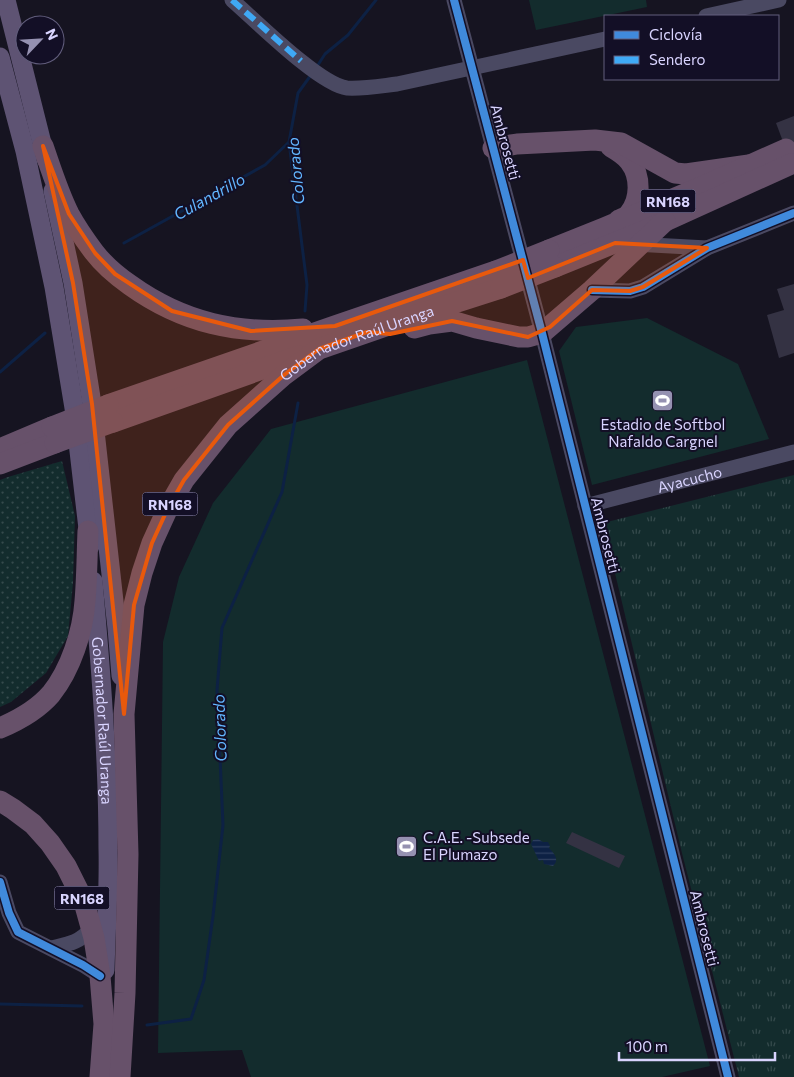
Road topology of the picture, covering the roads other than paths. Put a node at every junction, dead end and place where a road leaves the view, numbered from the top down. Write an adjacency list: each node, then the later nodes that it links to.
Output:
1 (6, 0): 10 (main road, Gobernador Raúl Uranga)
2 (232, 0): 8 (street)
3 (454, 0): 8 (street, Ambrosetti)
4 (779, 0): 5 (street)
5 (711, 15)
6 (604, 39): 8 (street)
7 (0, 57): 30 (main road, Gobernador Raúl Uranga)
8 (472, 68): 11 (street, Ambrosetti)
9 (595, 140): 11 (highway); 12 (highway); 15 (highway)
10 (43, 146): 20 (highway); 31 (main road, Gobernador Raúl Uranga)
11 (493, 148): 22 (street, Ambrosetti)
12 (749, 165): 14 (highway, Gobernador Raúl Uranga / RN168); 15 (highway, Gobernador Raúl Uranga / RN168)
13 (794, 213): 17 (street)
14 (665, 221): 15 (highway, Gobernador Raúl Uranga / RN168); 16 (highway)
15 (610, 236): 16 (street); 18 (highway, Gobernador Raúl Uranga / RN168, bridge)
16 (640, 244): 17 (street); 19 (highway)
17 (707, 248): 19 (street)
18 (498, 279): 20 (highway, Gobernador Raúl Uranga / RN168); 21 (highway, Gobernador Raúl Uranga / RN168)
19 (592, 290): 22 (highway)
20 (335, 326): 24 (highway, Gobernador Raúl Uranga / RN168)
21 (367, 332): 22 (highway); 23 (highway, Gobernador Raúl Uranga / RN168)
22 (542, 333): 29 (street, Ambrosetti)
23 (319, 349): 24 (highway); 31 (highway, Gobernador Raúl Uranga / RN168)
24 (110, 414): 25 (highway, bridge)
25 (54, 435): 26 (highway); 28 (highway)
26 (0, 448)
27 (794, 452): 29 (street, Ayacucho)
28 (0, 464)
29 (585, 506): 41 (street, Ambrosetti)
30 (88, 531): 32 (highway); 38 (main road, Gobernador Raúl Uranga)
31 (124, 714): 40 (highway, Gobernador Raúl Uranga / RN168)
32 (0, 728)
33 (0, 801): 35 (highway, Gobernador Raúl Uranga / RN168)
34 (0, 882): 36 (street)
35 (91, 929): 36 (street); 37 (highway, Gobernador Raúl Uranga / RN168)
36 (51, 948): 37 (street)
37 (100, 976): 38 (highway, Gobernador Raúl Uranga / RN168)
38 (104, 1024): 39 (highway, Gobernador Raúl Uranga / RN168)
39 (100, 1077)
40 (120, 1077)
41 (728, 1077)

